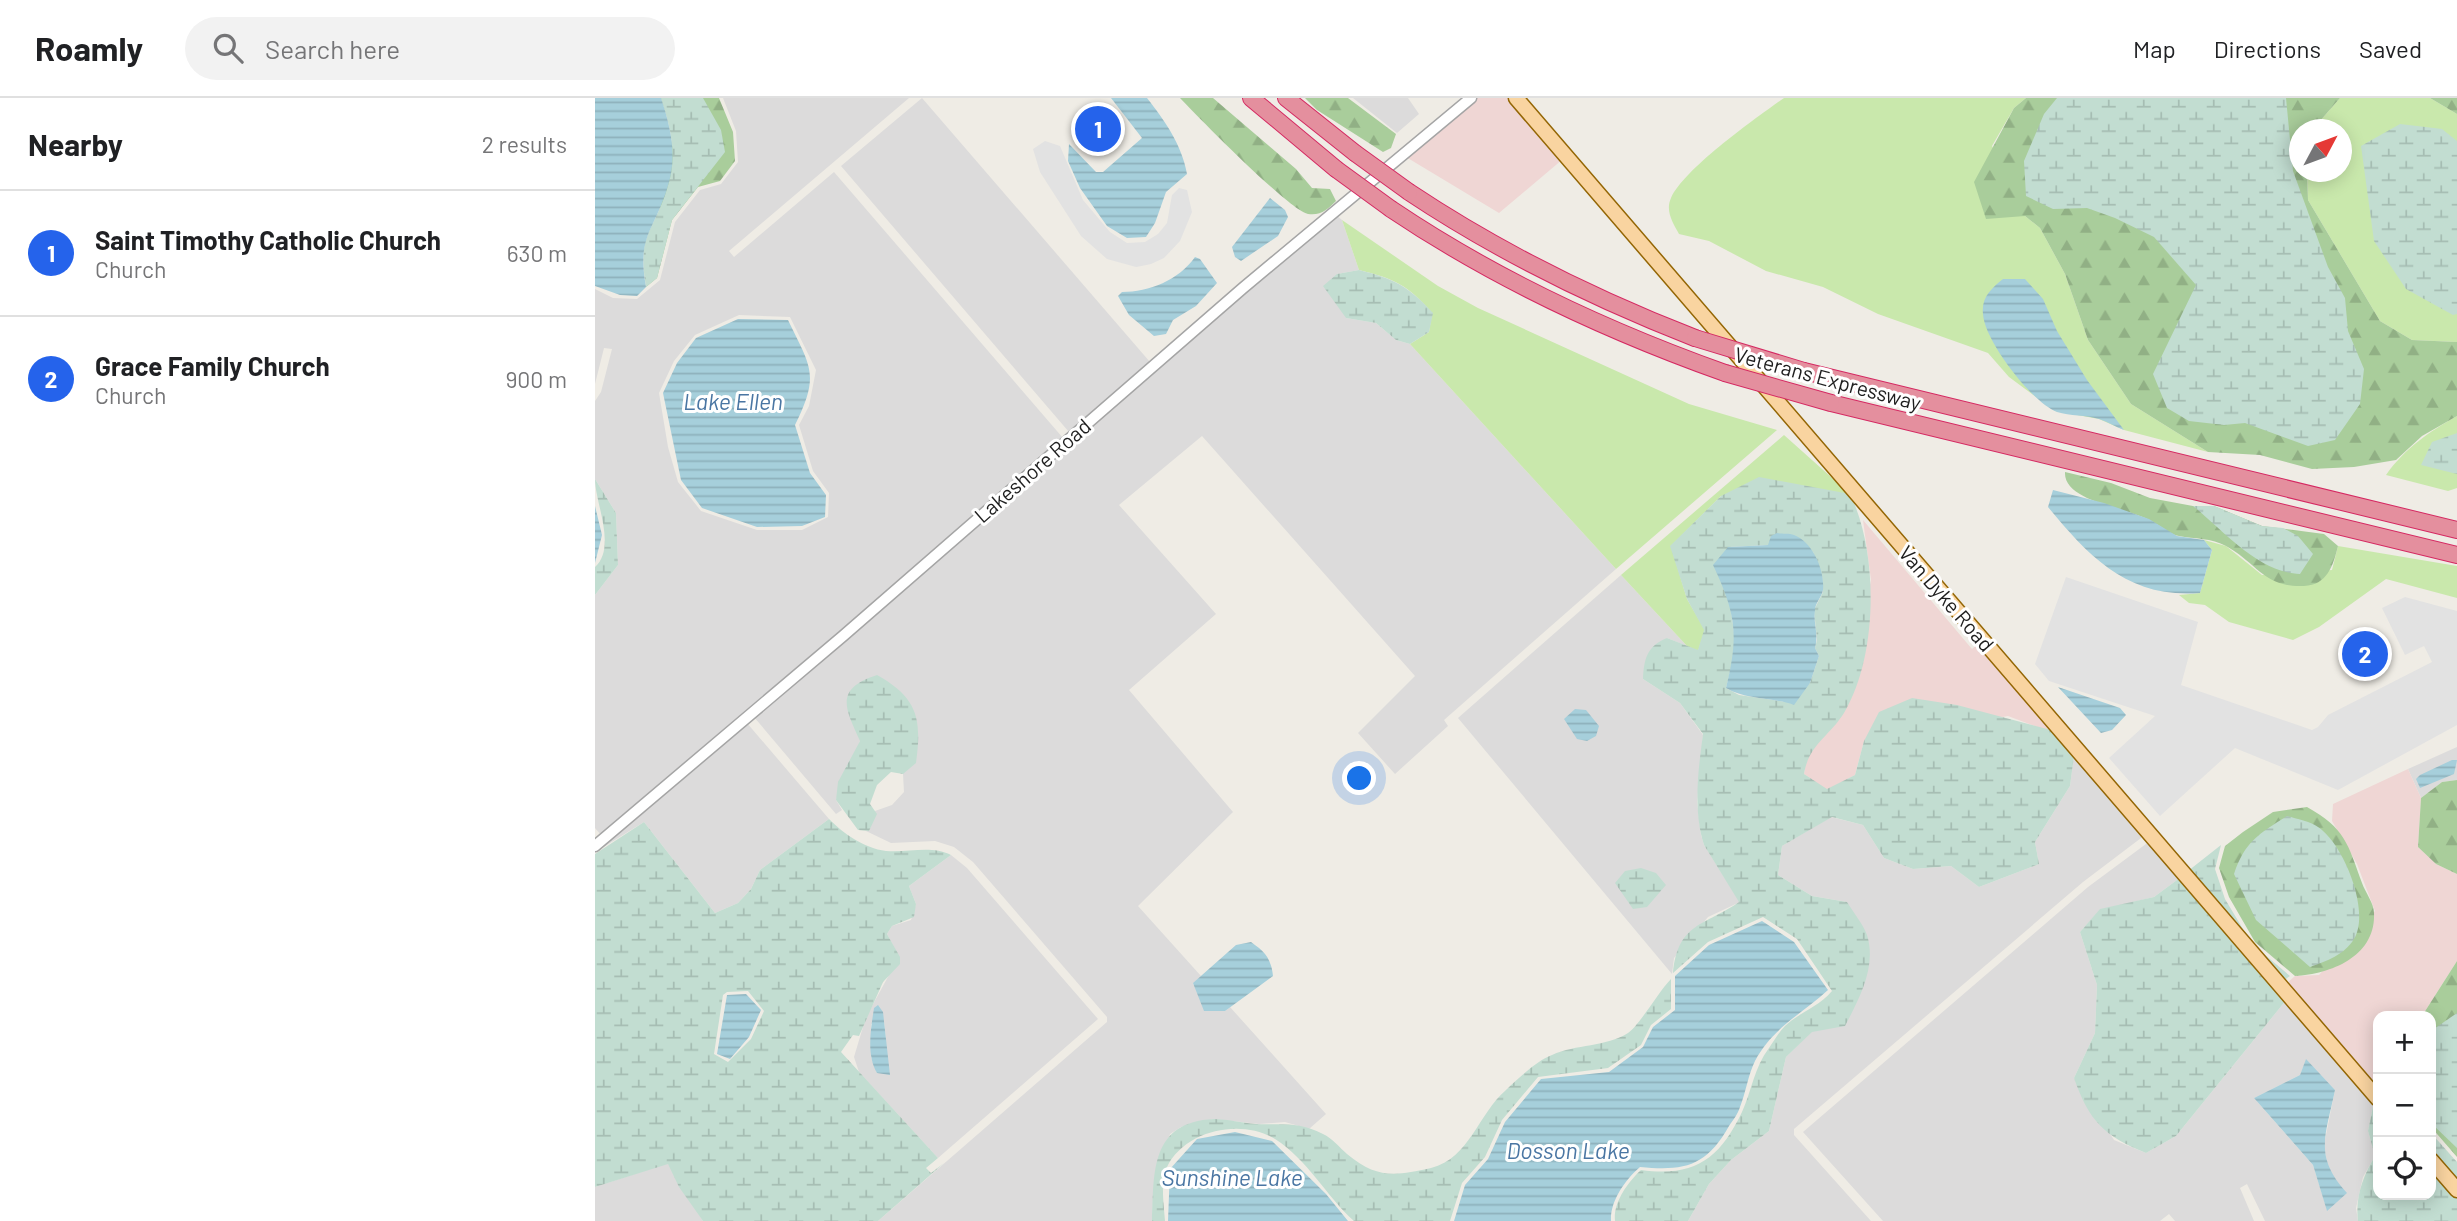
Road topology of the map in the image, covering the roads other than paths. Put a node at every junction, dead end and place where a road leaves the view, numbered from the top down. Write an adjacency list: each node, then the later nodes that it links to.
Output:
1 (1251, 98): 6 (highway, Veterans Expressway, bridge)
2 (1286, 98): 5 (highway, Veterans Expressway, bridge)
3 (1471, 98): 7 (street, Lakeshore Road)
4 (1516, 98): 8 (main road, Van Dyke Road)
5 (2457, 530)
6 (2457, 555)
7 (595, 846)
8 (2373, 1093)
9 (2436, 1166): 10 (main road)
10 (2457, 1190)

